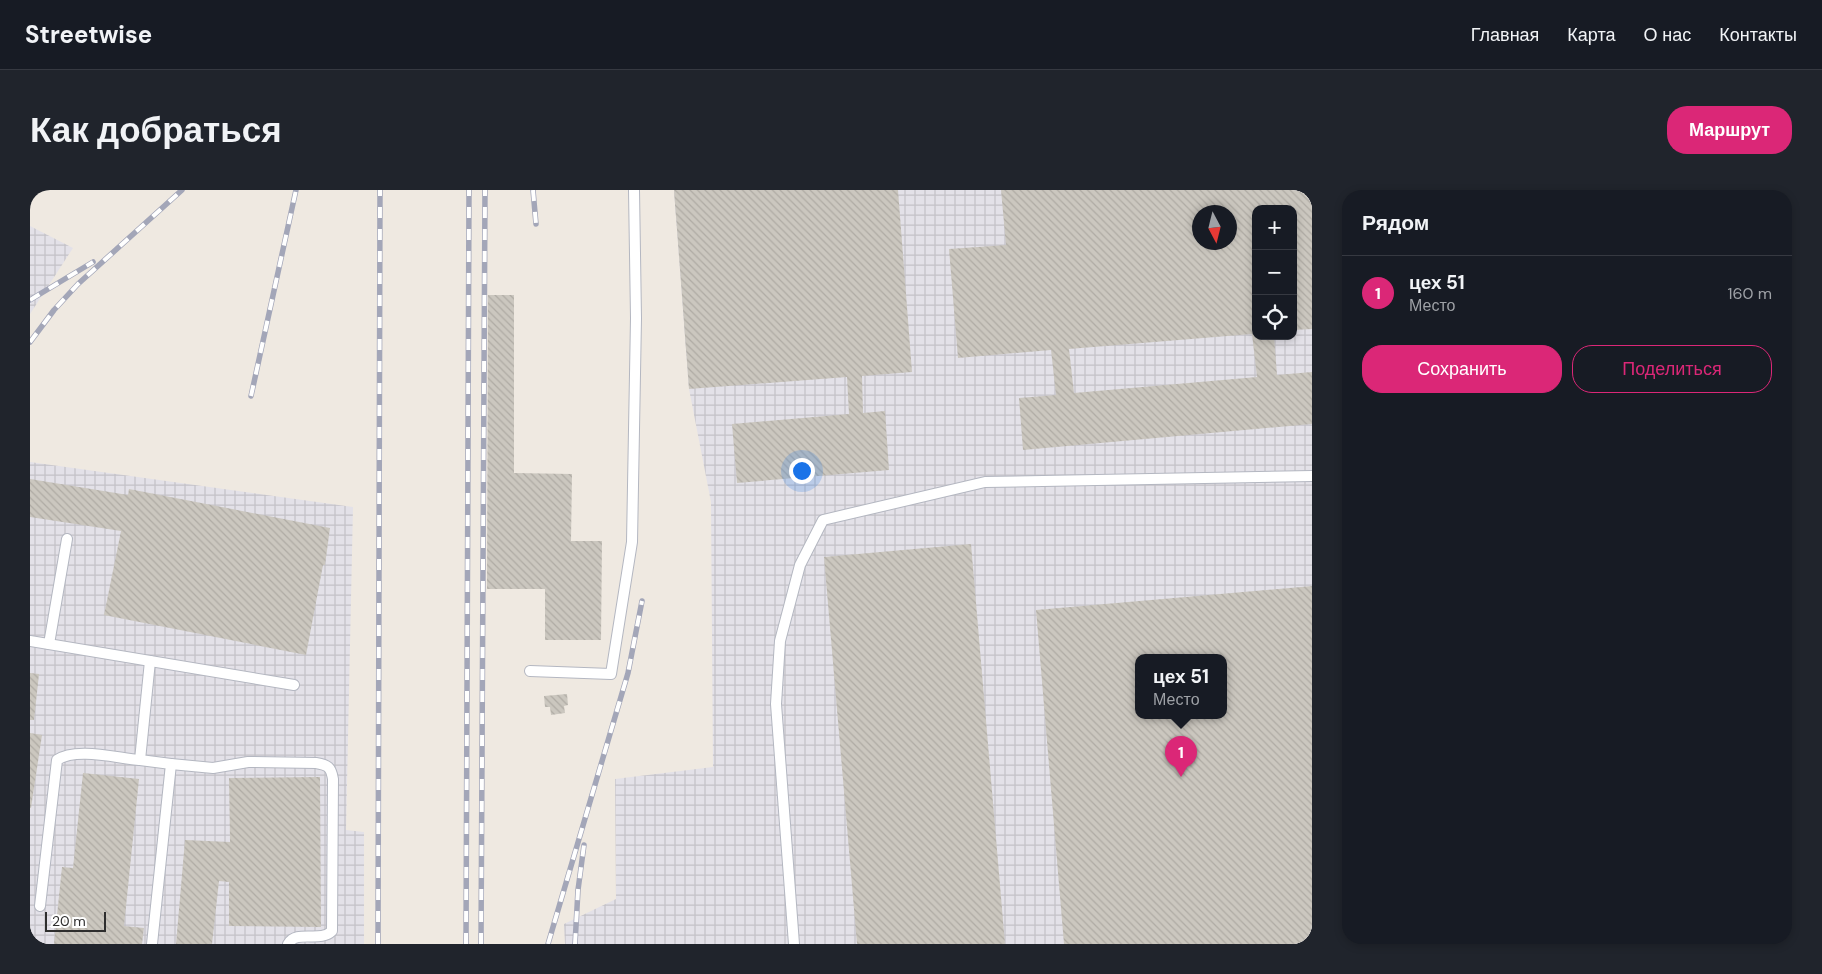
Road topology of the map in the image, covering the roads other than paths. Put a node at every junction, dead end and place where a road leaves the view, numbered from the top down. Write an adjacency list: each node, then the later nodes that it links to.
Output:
1 (634, 190): 7 (lane)
2 (1312, 476): 14 (lane)
3 (67, 539): 5 (lane)
4 (30, 641): 5 (lane)
5 (49, 644): 6 (lane)
6 (150, 661): 8 (lane); 9 (lane)
7 (530, 671)
8 (294, 684)
9 (140, 760): 10 (lane); 11 (lane)
10 (171, 764): 12 (lane); 13 (lane)
11 (40, 906)
12 (152, 944)
13 (288, 944)
14 (794, 944)

